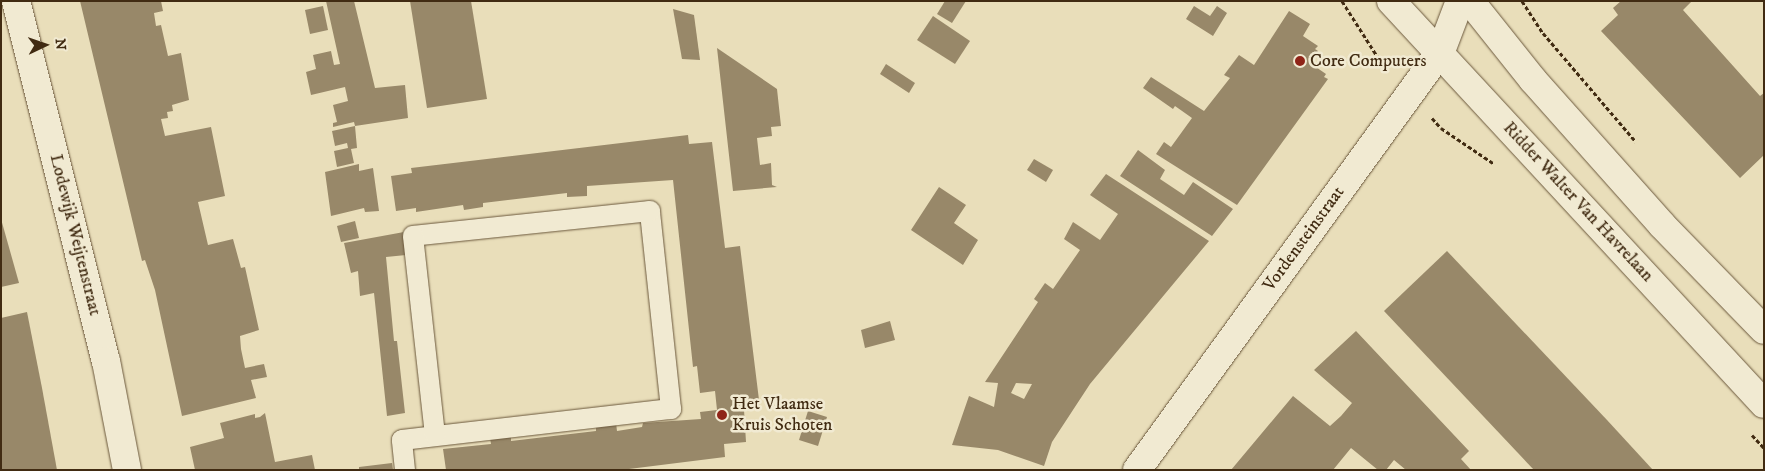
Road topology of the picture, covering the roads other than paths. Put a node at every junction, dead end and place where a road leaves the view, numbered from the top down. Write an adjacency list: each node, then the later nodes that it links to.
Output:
1 (16, 1): 9 (street, Lodewijk Weijtenstraat)
2 (1391, 1): 5 (street, Ridder Walter Van Havrelaan)
3 (1460, 1): 5 (street, Vordensteinstraat)
4 (1470, 1): 6 (street)
5 (1441, 51): 7 (street, Ridder Walter Van Havrelaan); 11 (street, Vordensteinstraat)
6 (1764, 330)
7 (1764, 404)
8 (435, 435): 8 (lane); 10 (lane)
9 (127, 470)
10 (405, 470)
11 (1137, 470)

